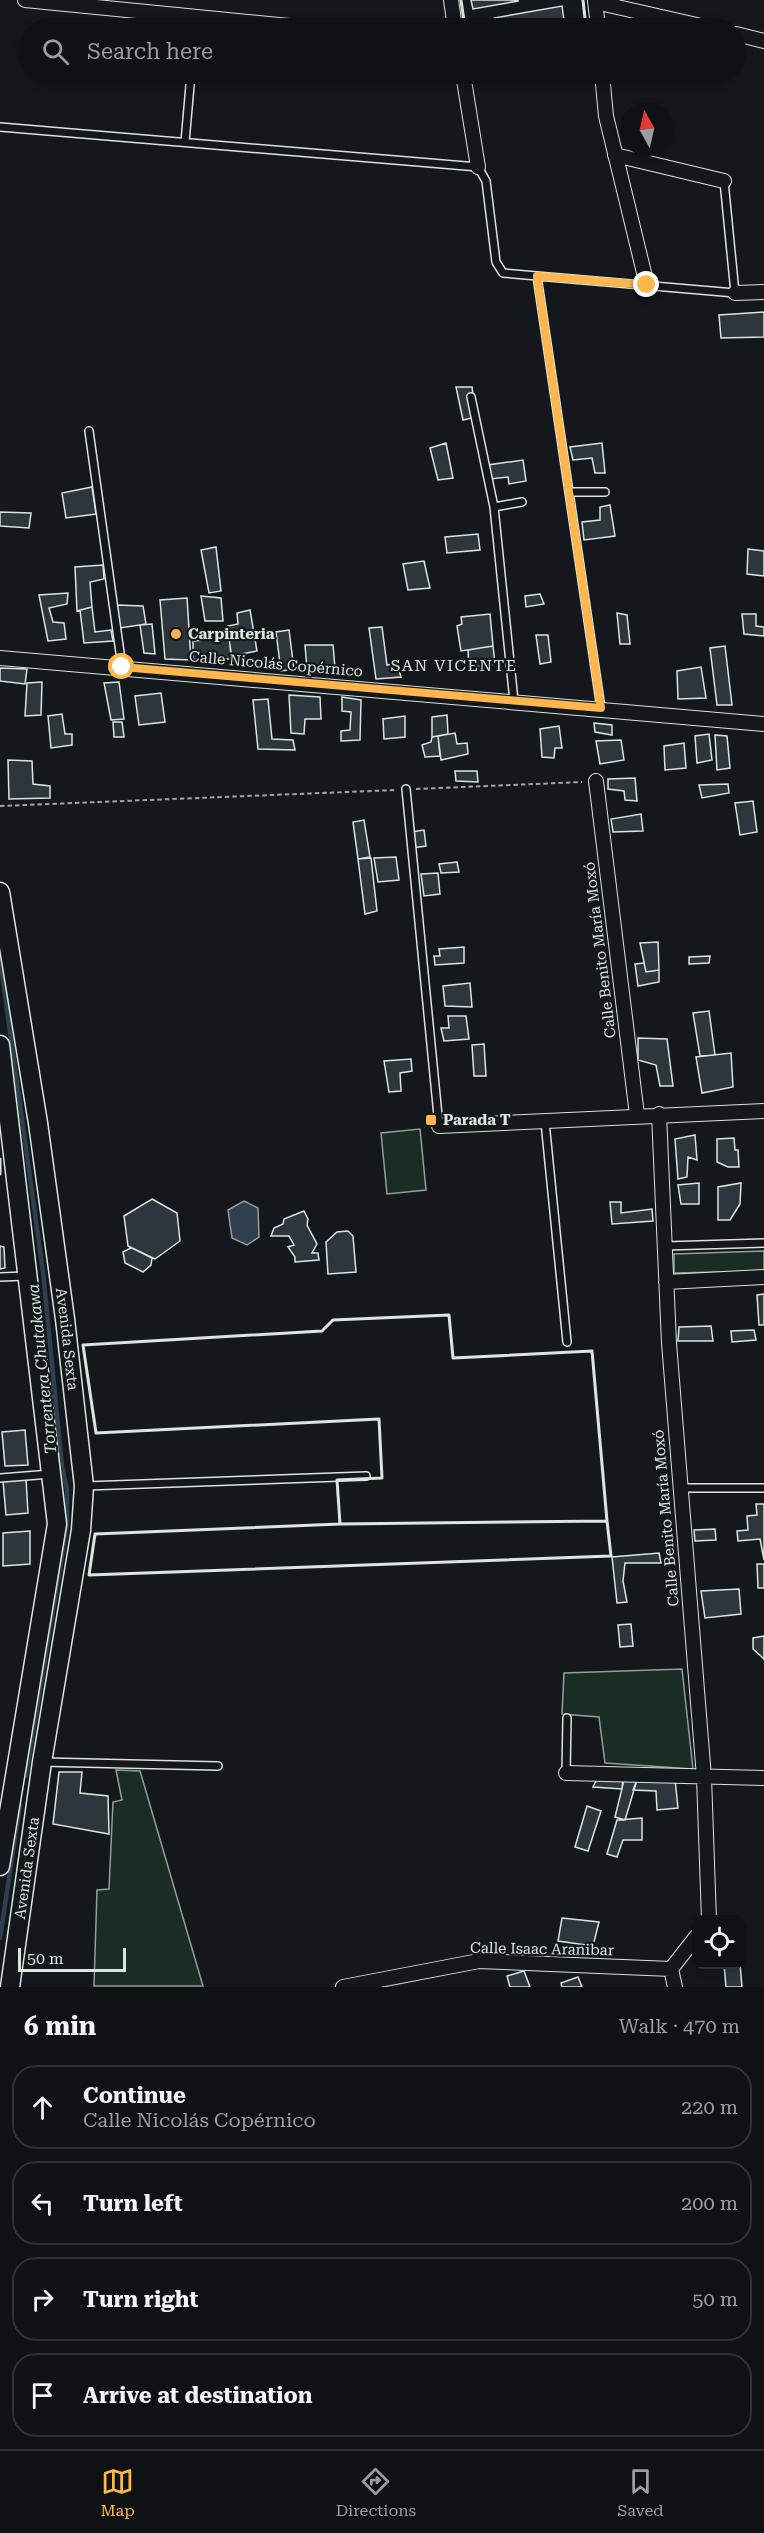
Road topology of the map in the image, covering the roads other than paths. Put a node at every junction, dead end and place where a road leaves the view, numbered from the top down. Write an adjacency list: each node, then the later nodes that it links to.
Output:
1 (25, 0): 4 (street)
2 (451, 0): 5 (street)
3 (595, 1): 6 (street); 7 (street)
4 (158, 18)
5 (454, 18)
6 (597, 18)
7 (667, 18)
8 (746, 37): 9 (street)
9 (764, 41)
10 (190, 84): 14 (lane)
11 (465, 84): 16 (street)
12 (603, 84): 15 (street)
13 (0, 126): 14 (lane)
14 (184, 142): 16 (lane)
15 (615, 154): 17 (street); 19 (street)
16 (478, 167): 18 (lane)
17 (724, 181): 21 (lane)
18 (537, 276): 19 (lane); 24 (lane)
19 (647, 285): 21 (lane)
20 (764, 292): 21 (street)
21 (735, 293)
22 (471, 397): 27 (lane)
23 (89, 431): 29 (lane)
24 (569, 492): 25 (lane); 31 (lane)
25 (605, 492)
26 (522, 501): 27 (lane)
27 (495, 507): 30 (lane)
28 (0, 658): 29 (street, Calle Nicolás Copérnico)
29 (122, 667): 30 (street, Calle Nicolás Copérnico)
30 (514, 701): 31 (street, Calle Nicolás Copérnico)
31 (601, 708): 32 (street, Calle Nicolás Copérnico)
32 (764, 724)
33 (596, 781): 41 (street, Calle Benito María Moxó)
34 (406, 789): 43 (lane)
35 (0, 892): 36 (street, Avenida Sexta)
36 (2, 922): 54 (street, Avenida Sexta)
37 (0, 1045): 38 (street, Avenida Sexta)
38 (2, 1077): 46 (street, Avenida Sexta)
39 (764, 1111): 40 (street)
40 (659, 1114): 41 (street); 45 (street, Calle Benito María Moxó)
41 (637, 1115): 42 (street)
42 (545, 1122): 43 (street); 50 (lane)
43 (439, 1126)
44 (764, 1243): 45 (lane)
45 (665, 1246): 49 (street, Calle Benito María Moxó)
46 (28, 1276): 47 (lane); 51 (street, Avenida Sexta)
47 (0, 1277)
48 (764, 1277): 49 (street)
49 (666, 1282): 55 (street, Calle Benito María Moxó)
50 (567, 1342)
51 (51, 1474): 53 (lane); 63 (street, Avenida Sexta)
52 (366, 1476): 54 (lane)
53 (0, 1478)
54 (84, 1486): 58 (street, Avenida Sexta)
55 (680, 1488): 56 (lane); 61 (street, Calle Benito María Moxó)
56 (764, 1488)
57 (567, 1718): 60 (lane)
58 (42, 1762): 59 (lane); 63 (street, Avenida Sexta)
59 (218, 1766)
60 (566, 1773): 61 (street)
61 (704, 1777): 62 (street); 66 (street, Calle Benito María Moxó)
62 (764, 1778)
63 (23, 1783): 64 (street, Avenida Sexta); 69 (street, Avenida Sexta)
64 (0, 1862): 65 (street, Avenida Sexta)
65 (0, 1866)
66 (709, 1915)
67 (692, 1942): 68 (street)
68 (671, 1969): 70 (street, Calle Isaac Aranibar); 71 (street)
69 (10, 1987)
70 (343, 1987)
71 (675, 1987)

